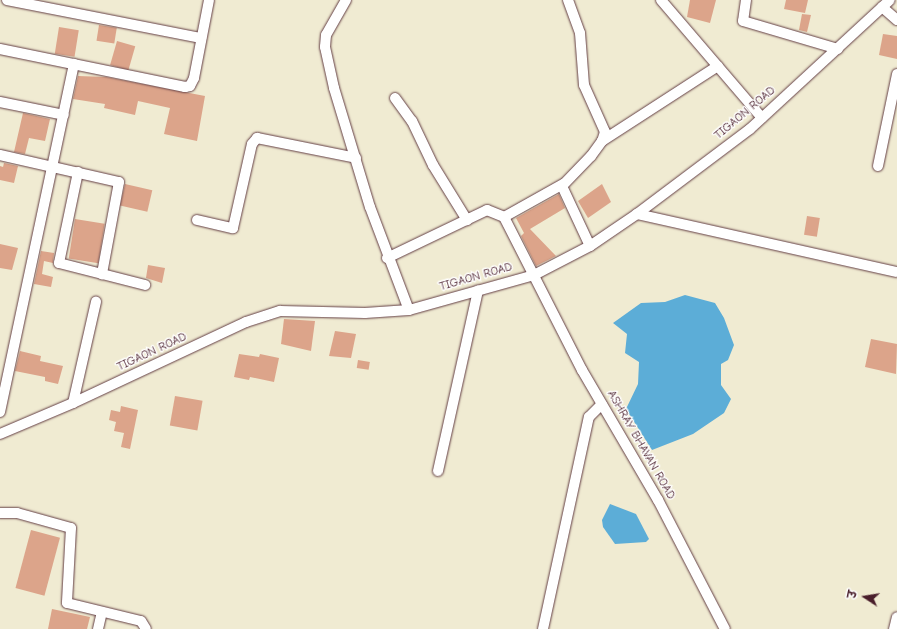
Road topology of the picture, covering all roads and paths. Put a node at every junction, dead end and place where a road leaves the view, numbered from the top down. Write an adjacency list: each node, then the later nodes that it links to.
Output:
1 (7, 0): 9 (street)
2 (209, 0): 9 (street)
3 (346, 0): 21 (street)
4 (568, 0): 19 (street)
5 (662, 0): 13 (street)
6 (746, 0): 11 (street)
7 (886, 3): 8 (street); 11 (street, TIGAON ROAD)
8 (897, 20)
9 (202, 38): 12 (street)
10 (0, 49): 12 (street)
11 (838, 49): 18 (street, TIGAON ROAD)
12 (74, 64): 17 (street)
13 (718, 66): 18 (street); 19 (street)
14 (897, 74): 22 (street)
15 (395, 98): 29 (street)
16 (0, 102): 17 (street)
17 (64, 115): 23 (street)
18 (762, 118): 26 (street, TIGAON ROAD)
19 (602, 141): 25 (street)
20 (0, 154): 23 (street)
21 (356, 158): 28 (street); 31 (street)
22 (878, 166)
23 (52, 167): 24 (street); 41 (street)
24 (78, 172): 33 (street); 33 (street)
25 (563, 184): 27 (street); 30 (street)
26 (637, 214): 30 (street, TIGAON ROAD); 32 (street)
27 (504, 217): 29 (street); 34 (street, ASHRAY BHAVAN ROAD)
28 (197, 220)
29 (467, 220): 31 (street)
30 (590, 246): 34 (street, TIGAON ROAD)
31 (387, 258): 38 (street)
32 (897, 272)
33 (102, 274): 35 (street)
34 (534, 275): 36 (street, TIGAON ROAD); 40 (street, ASHRAY BHAVAN ROAD)
35 (145, 285)
36 (478, 290): 38 (street, TIGAON ROAD); 43 (street)
37 (96, 302): 39 (street)
38 (409, 310): 39 (street, TIGAON ROAD)
39 (73, 403): 42 (street, TIGAON ROAD)
40 (602, 404): 49 (street); 50 (street, ASHRAY BHAVAN ROAD)
41 (0, 412)
42 (0, 434)
43 (438, 471)
44 (0, 513): 45 (street)
45 (102, 612): 47 (street); 48 (street)
46 (897, 617): 51 (street)
47 (98, 629)
48 (146, 629)
49 (543, 629)
50 (725, 629)
51 (894, 629)

